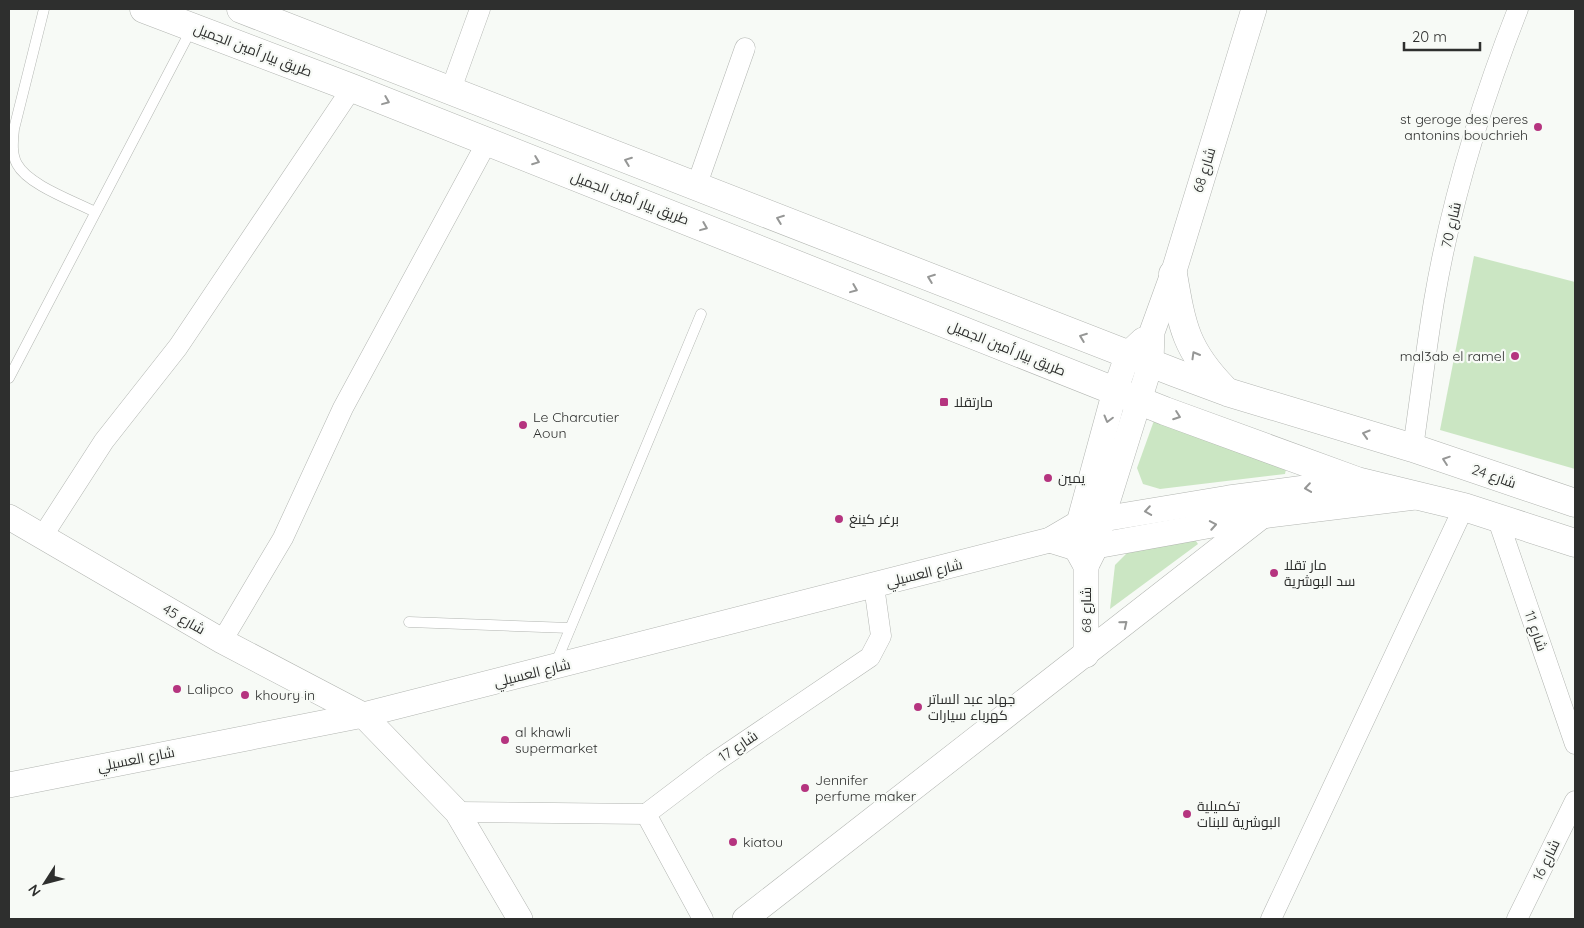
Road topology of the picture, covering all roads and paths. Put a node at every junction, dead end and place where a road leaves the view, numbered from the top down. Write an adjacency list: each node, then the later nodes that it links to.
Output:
1 (44, 9): 13 (lane)
2 (144, 9): 7 (main road, طريق بيار أمين الجميل)
3 (241, 9): 10 (main road)
4 (480, 9): 10 (street)
5 (1254, 9): 14 (street, شارع 68)
6 (1518, 9): 20 (street, شارع 70)
7 (192, 27): 9 (main road, طريق بيار أمين الجميل); 13 (lane)
8 (744, 48): 12 (street)
9 (352, 88): 11 (main road, طريق بيار أمين الجميل, one-way to 11); 30 (street)
10 (450, 92): 12 (main road, one-way to 10)
11 (487, 142): 19 (main road, طريق بيار أمين الجميل, one-way to 19); 37 (street)
12 (696, 187): 16 (main road, one-way to 12)
13 (95, 212): 17 (lane)
14 (1174, 274): 16 (street, شارع 68); 18 (main road, one-way to 14)
15 (701, 314): 36 (lane)
16 (1140, 358): 18 (main road, شارع 24); 19 (street, شارع 68)
17 (9, 378)
18 (1227, 392): 20 (main road, شارع 24, one-way to 18)
19 (1127, 396): 21 (main road, طريق بيار أمين الجميل, one-way to 21); 28 (street, شارع 68)
20 (1413, 448): 23 (main road, شارع 24, one-way to 20)
21 (1357, 481): 22 (main road, طريق بيار أمين الجميل); 28 (street, شارع العسيلي, one-way to 28); 29 (main road)
22 (1420, 496): 24 (main road, طريق بيار أمين الجميل); 25 (street)
23 (1575, 504)
24 (1464, 507): 27 (main road); 49 (street)
25 (1262, 516): 33 (street, one-way to 25); 38 (street, one-way to 25)
26 (9, 517): 30 (street, شارع 45)
27 (1497, 518): 32 (main road); 41 (street, شارع 11)
28 (1091, 521): 31 (street, شارع العسيلي); 33 (street, شارع 68)
29 (1575, 522)
30 (42, 538): 37 (street, شارع 45)
31 (1050, 540): 33 (street); 34 (street, شارع العسيلي)
32 (1575, 543)
33 (1086, 553): 38 (street, شارع 68)
34 (874, 586): 39 (street, شارع العسيلي); 45 (street, شارع 17)
35 (409, 622): 36 (lane)
36 (570, 628): 39 (lane)
37 (222, 641): 40 (street, شارع 45)
38 (1086, 655): 48 (street)
39 (554, 668): 40 (street, شارع العسيلي)
40 (363, 714): 42 (street, شارع العسيلي); 44 (street, شارع 45)
41 (1575, 744)
42 (9, 785)
43 (1575, 801): 50 (street, شارع 16)
44 (457, 812): 45 (street); 46 (street, شارع 45)
45 (646, 814): 47 (street)
46 (520, 919)
47 (703, 919)
48 (745, 919)
49 (1271, 919)
50 (1517, 919)

